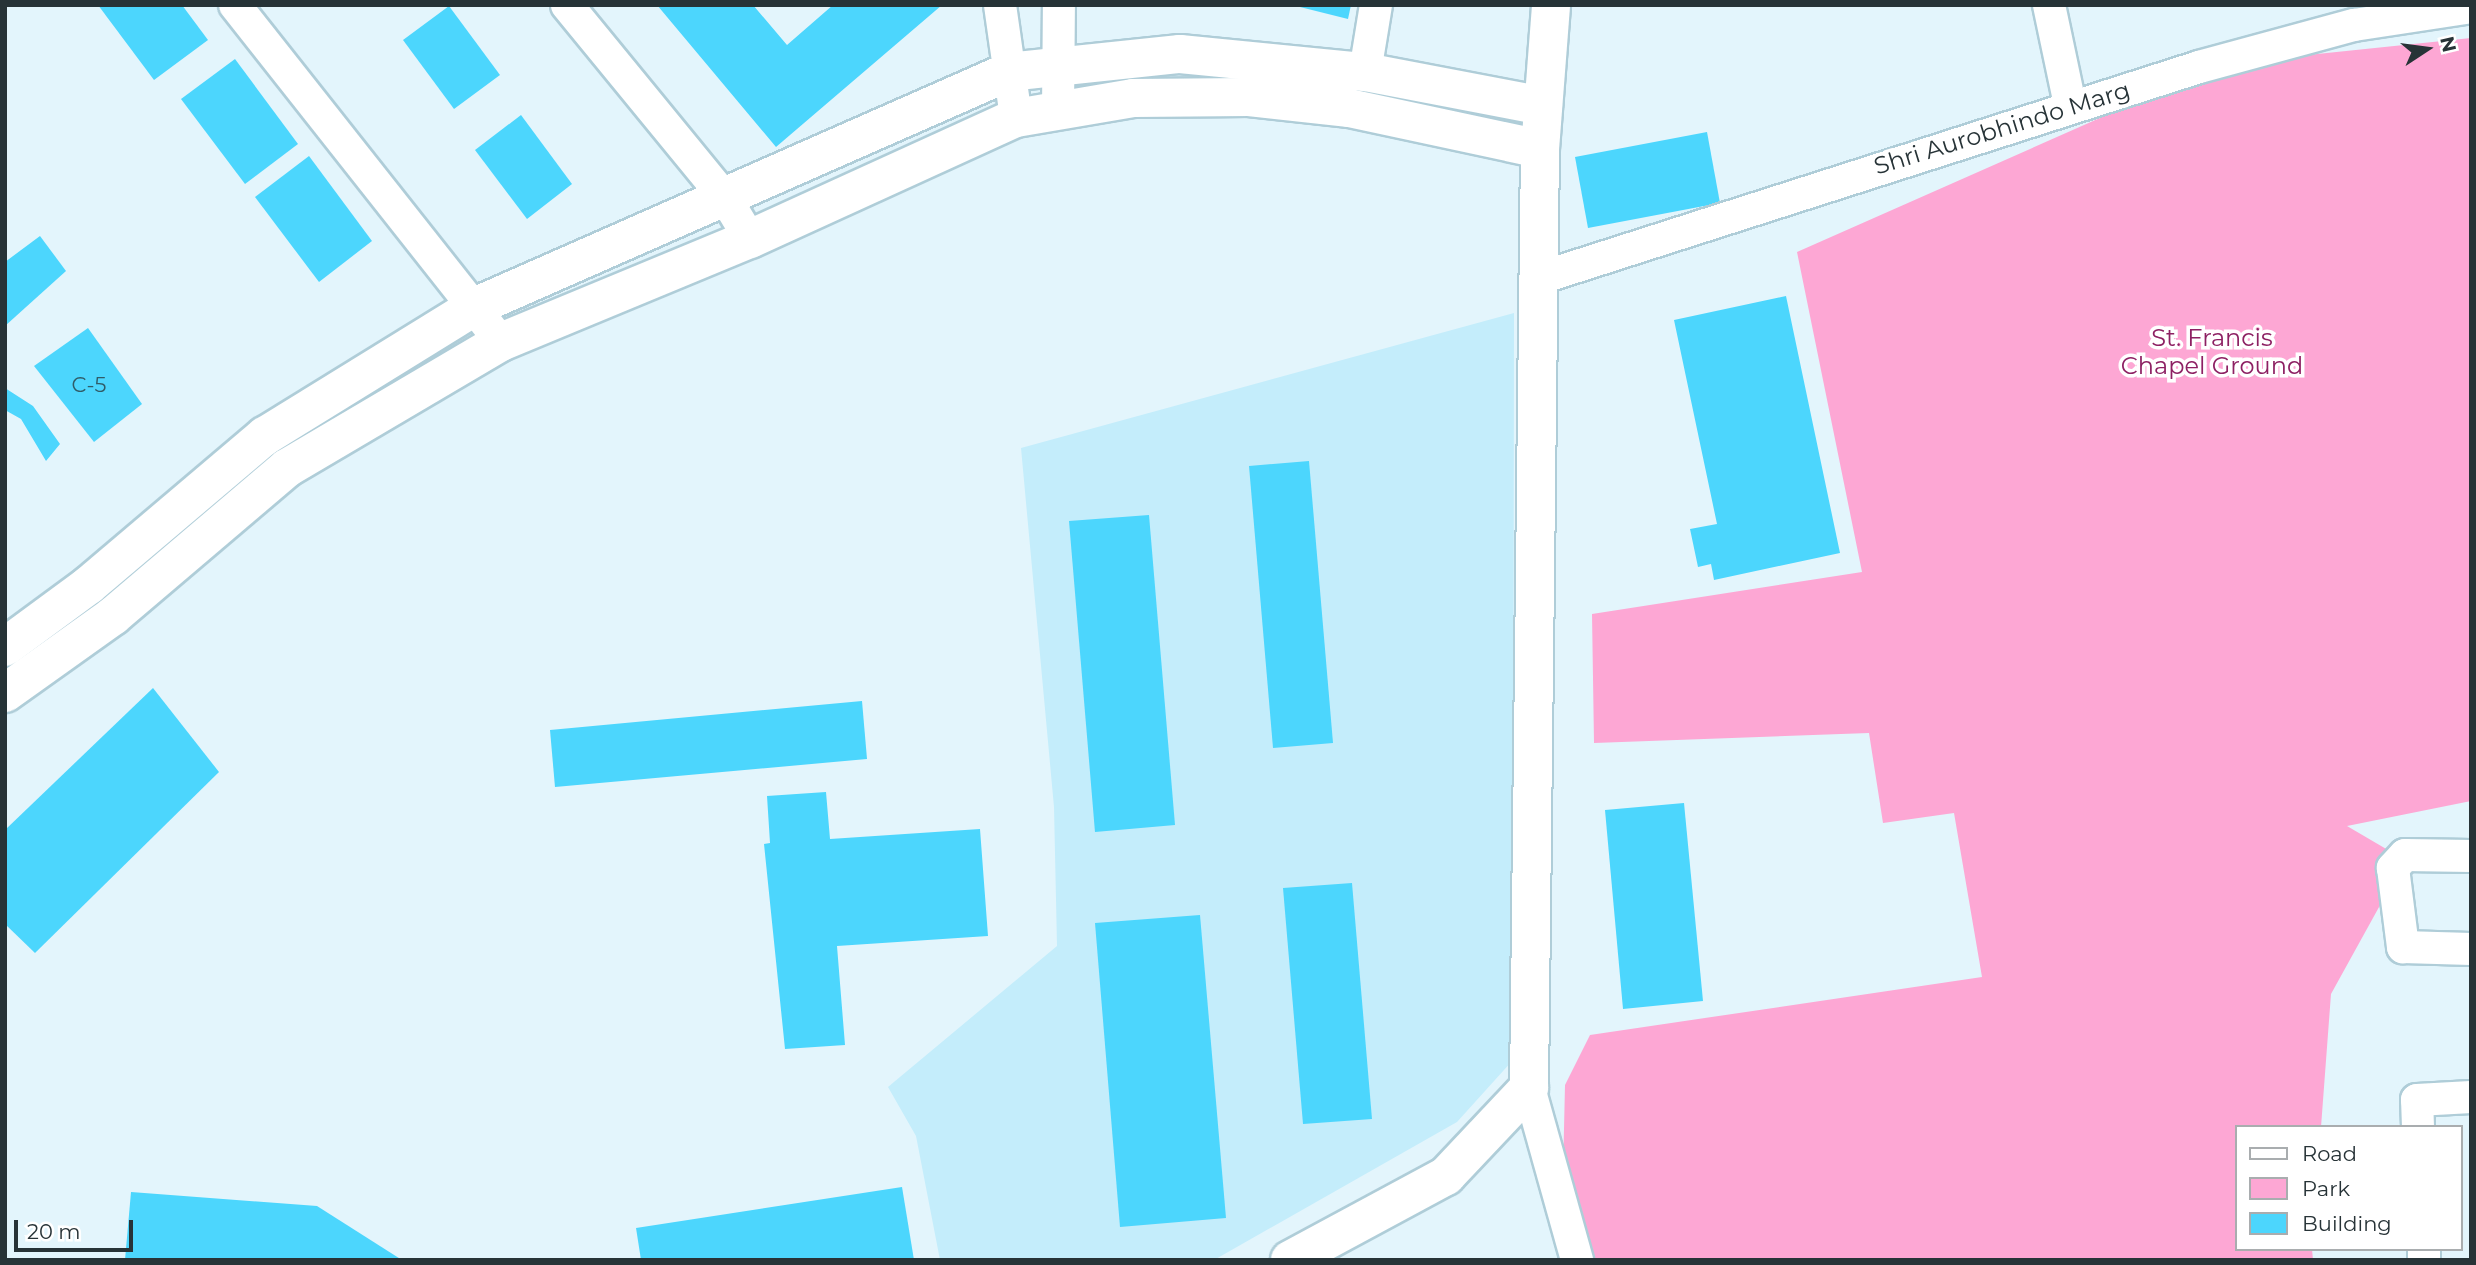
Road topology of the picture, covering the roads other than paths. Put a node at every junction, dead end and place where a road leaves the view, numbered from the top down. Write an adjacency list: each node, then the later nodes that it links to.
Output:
1 (235, 5): 20 (street)
2 (568, 5): 17 (street)
3 (1000, 5): 10 (street)
4 (1059, 5): 9 (street)
5 (1376, 5): 11 (street)
6 (1551, 5): 13 (street)
7 (2049, 5): 12 (street)
8 (2471, 7): 12 (street, Shri Aurobhindo Marg)
9 (1058, 64): 10 (street); 11 (street); 14 (street)
10 (1009, 72): 15 (street); 17 (street)
11 (1364, 72): 13 (street)
12 (2070, 105): 19 (street, Shri Aurobhindo Marg)
13 (1543, 106): 16 (street)
14 (1058, 111): 15 (street); 16 (street)
15 (1016, 118): 18 (street)
16 (1540, 149): 19 (street)
17 (726, 199): 18 (street); 20 (street)
18 (750, 239): 21 (street)
19 (1540, 278): 26 (street)
20 (472, 308): 21 (street); 22 (street)
21 (500, 342): 23 (street)
22 (5, 647)
23 (5, 693)
24 (2471, 856): 25 (street)
25 (2471, 949)
26 (1529, 1088): 29 (street); 30 (street)
27 (2471, 1097): 28 (street)
28 (2418, 1125)
29 (1290, 1260)
30 (1577, 1260)

